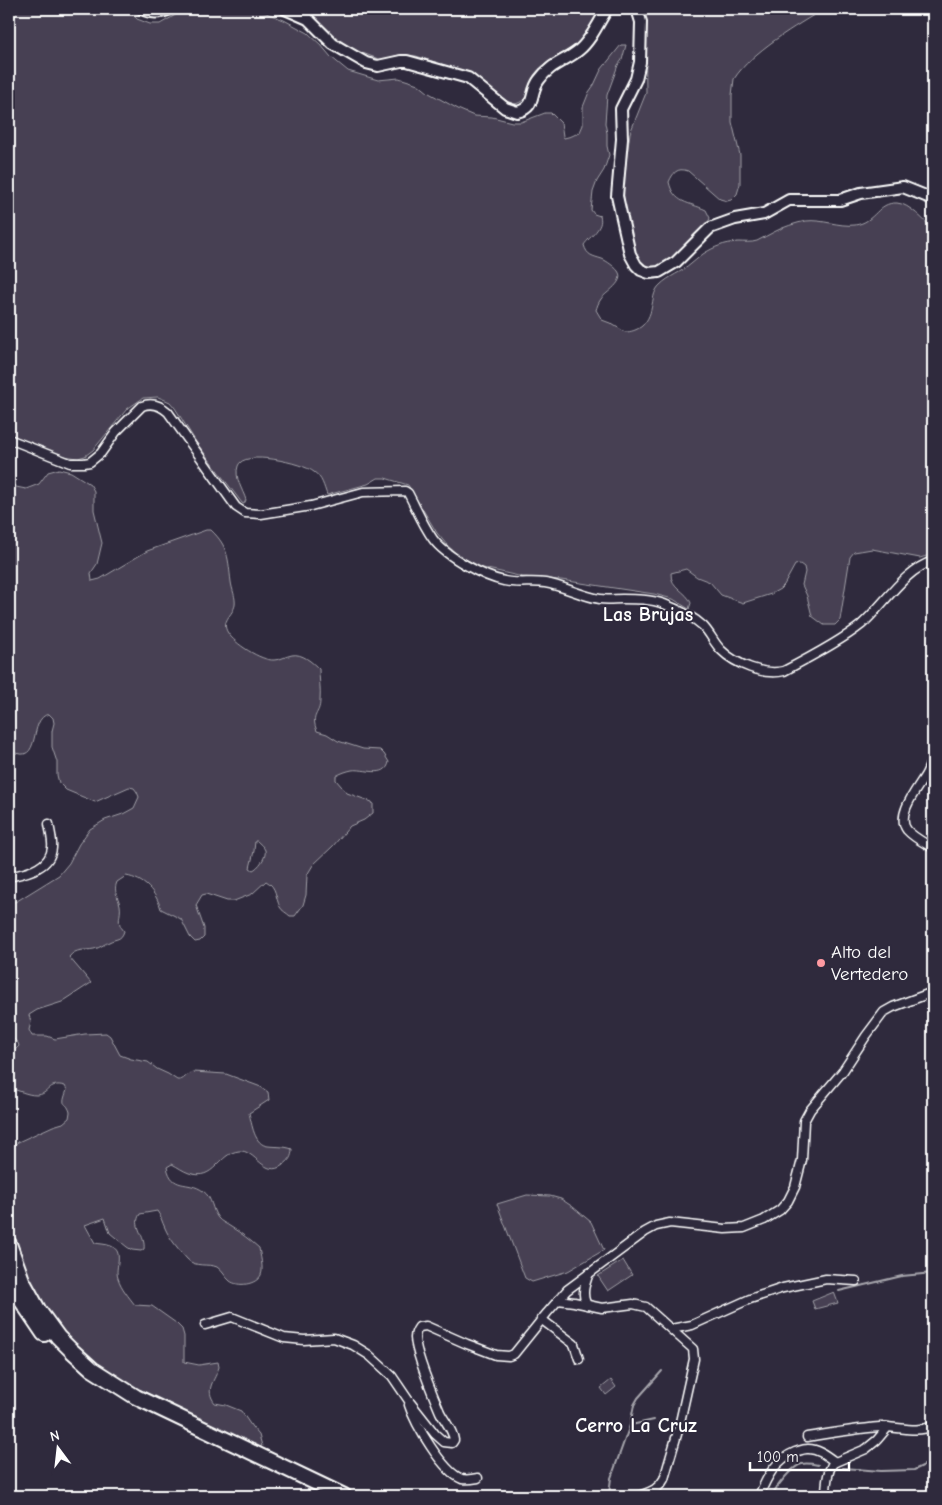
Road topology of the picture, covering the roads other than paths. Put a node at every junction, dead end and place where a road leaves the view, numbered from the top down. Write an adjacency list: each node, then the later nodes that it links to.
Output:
1 (142, 9): 2 (main road)
2 (170, 9)
3 (285, 9): 4 (main road)
4 (607, 9)
5 (637, 9): 6 (main road)
6 (933, 199)
7 (9, 439): 8 (street)
8 (933, 561)
9 (933, 756): 11 (street)
10 (48, 824): 12 (street)
11 (933, 848)
12 (9, 878)
13 (933, 992): 16 (street)
14 (9, 1244): 31 (highway)
15 (9, 1272): 30 (highway)
16 (589, 1274): 18 (street); 19 (street)
17 (856, 1281): 22 (street)
18 (558, 1300): 19 (street); 20 (street)
19 (587, 1304): 22 (street)
20 (542, 1319): 23 (street); 24 (street)
21 (205, 1325): 24 (street)
22 (671, 1329): 32 (street)
23 (579, 1359)
24 (409, 1401): 29 (street)
25 (933, 1426): 26 (street)
26 (888, 1427): 27 (street); 28 (street)
27 (807, 1438)
28 (835, 1462): 33 (street); 34 (street)
29 (478, 1478)
30 (321, 1496)
31 (344, 1496)
32 (640, 1496)
33 (759, 1496)
34 (826, 1496)

